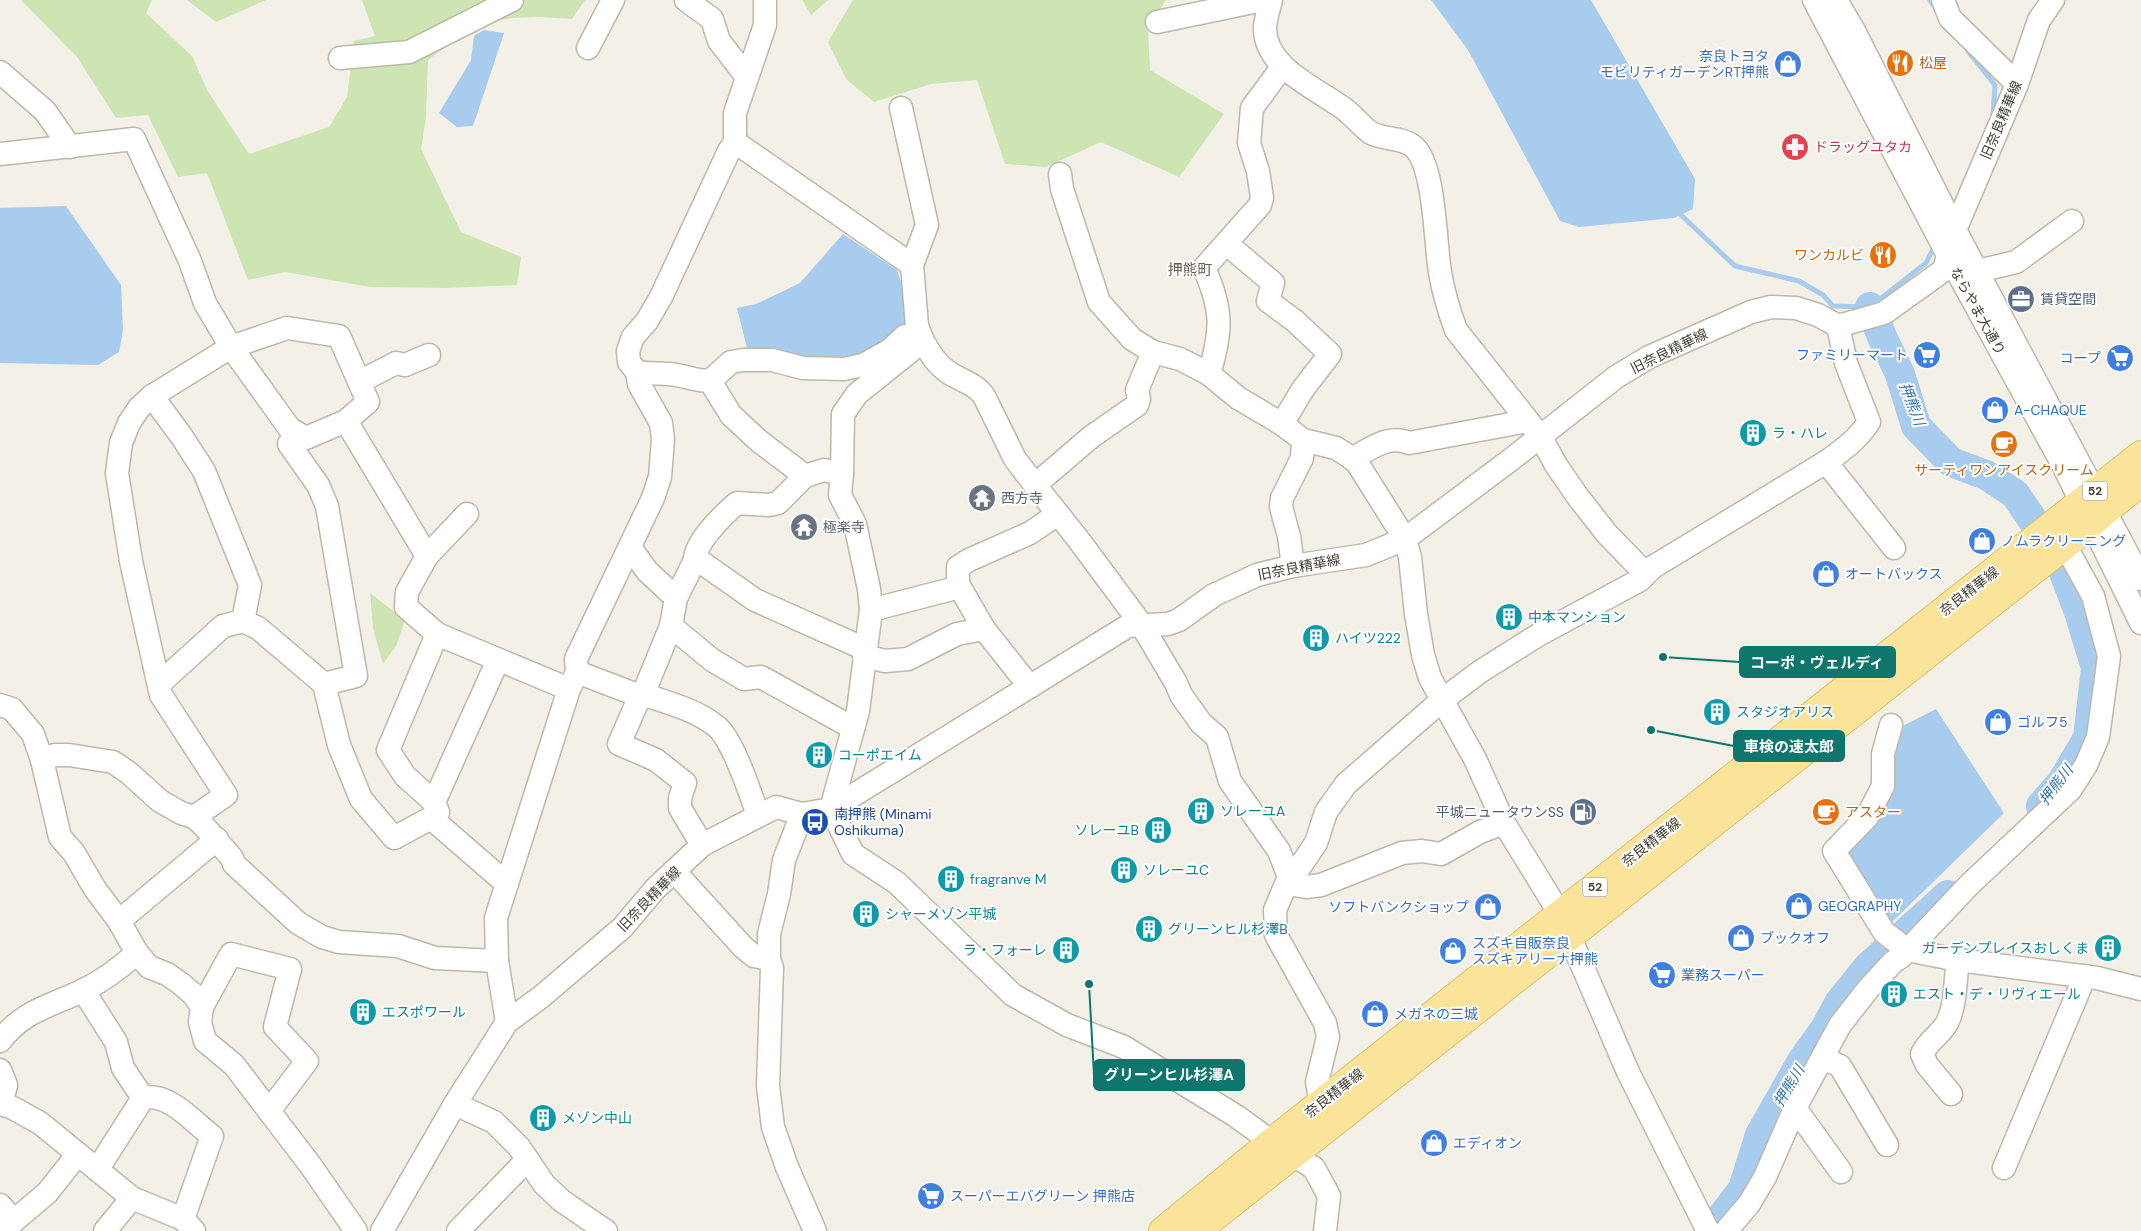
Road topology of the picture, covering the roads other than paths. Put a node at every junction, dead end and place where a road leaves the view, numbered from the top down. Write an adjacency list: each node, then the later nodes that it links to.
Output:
1 (512, 0): 13 (street)
2 (612, 0): 12 (street)
3 (686, 0): 16 (street)
4 (765, 0): 16 (street)
5 (1263, 0): 11 (street)
6 (1271, 0): 14 (street)
7 (1814, 0): 26 (street, ならやま大通り)
8 (1836, 0): 24 (street, ならやま大通り)
9 (1943, 0): 17 (street)
10 (2053, 0): 17 (street, 旧奈良精華線)
11 (1157, 22)
12 (588, 48)
13 (340, 58)
14 (1283, 66): 25 (street); 41 (street)
15 (0, 72): 20 (street)
16 (747, 77): 19 (street)
17 (2017, 84): 24 (street, 旧奈良精華線)
18 (901, 108): 27 (street)
19 (735, 142): 27 (street); 34 (street)
20 (70, 147): 21 (street); 31 (street)
21 (0, 154)
22 (1060, 174): 32 (street)
23 (2072, 221): 28 (street)
24 (1955, 230): 26 (street, 旧奈良精華線); 28 (street, ならやま大通り)
25 (1227, 244): 35 (street); 40 (street)
26 (1948, 254): 29 (street, 旧奈良精華線); 51 (street, ならやま大通り)
27 (912, 265): 30 (street)
28 (1978, 272): 51 (street, ならやま大通り)
29 (1838, 326): 41 (street, 旧奈良精華線); 46 (street)
30 (920, 333): 36 (street); 47 (street); 50 (street)
31 (231, 347): 37 (street); 38 (street); 39 (street)
32 (1153, 352): 35 (street); 50 (street)
33 (429, 355): 37 (street)
34 (636, 372): 36 (street); 55 (street)
35 (1209, 374): 40 (street)
36 (710, 381): 48 (street)
37 (359, 382): 39 (street)
38 (152, 396): 66 (street); 75 (street)
39 (346, 421): 58 (street)
40 (1282, 424): 42 (street)
41 (1534, 429): 45 (street); 54 (street, 旧奈良精華線); 61 (street)
42 (1303, 440): 45 (street); 60 (street)
43 (289, 444): 76 (street)
44 (2141, 455): 51 (main road, 奈良精華線 / 52)
45 (1352, 459): 54 (street)
46 (1826, 462): 57 (street); 61 (street)
47 (842, 474): 48 (street); 65 (street)
48 (805, 476): 59 (street)
49 (2141, 482): 51 (main road, 奈良精華線 / 52)
50 (1035, 485): 53 (street)
51 (2093, 506): 56 (main road, 奈良精華線 / 52); 62 (street, ならやま大通り); 67 (street, ならやま大通り)
52 (466, 514): 58 (street)
53 (1058, 514): 63 (street); 68 (street)
54 (1405, 539): 60 (street, 旧奈良精華線); 79 (street)
55 (630, 547): 64 (street); 74 (street)
56 (2048, 547): 96 (main road, 奈良精華線 / 52); 97 (street)
57 (1894, 548)
58 (427, 556): 71 (street)
59 (695, 560): 64 (street); 72 (street)
60 (1293, 566): 68 (street, 旧奈良精華線)
61 (1645, 573): 79 (street)
62 (2141, 579)
63 (958, 584): 65 (street); 70 (street)
64 (676, 598): 69 (street)
65 (871, 610): 72 (street)
66 (243, 621): 75 (street); 76 (street)
67 (2141, 622)
68 (1141, 624): 77 (street, 旧奈良精華線); 93 (street)
69 (671, 626): 78 (street); 82 (street)
70 (984, 629): 72 (street); 77 (street)
71 (437, 634): 73 (street); 85 (street)
72 (864, 652): 82 (street)
73 (498, 660): 74 (street); 85 (street)
74 (572, 680): 78 (street); 94 (street)
75 (160, 684): 88 (street)
76 (324, 684): 85 (street)
77 (1030, 687): 84 (street, 旧奈良精華線)
78 (640, 696): 87 (street); 91 (street)
79 (1441, 701): 89 (street); 93 (street)
80 (0, 705): 83 (street)
81 (1891, 725): 97 (street)
82 (853, 728): 84 (street)
83 (42, 760): 88 (street); 95 (street)
84 (831, 809): 86 (street, 旧奈良精華線); 118 (street)
85 (432, 810): 94 (street)
86 (802, 814): 87 (street, 旧奈良精華線); 99 (street)
87 (758, 815): 91 (street, 旧奈良精華線)
88 (194, 818): 90 (street)
89 (1504, 823): 93 (street); 96 (street)
90 (217, 839): 95 (street); 101 (street)
91 (702, 845): 92 (street, 旧奈良精華線)
92 (674, 871): 99 (street); 106 (street, 旧奈良精華線)
93 (1288, 880): 112 (street)
94 (507, 884): 101 (street)
95 (119, 921): 98 (street)
96 (1565, 925): 112 (main road, 奈良精華線 / 52); 118 (main road, 奈良精華線 / 52); 127 (street)
97 (1907, 950): 100 (street); 108 (street)
98 (137, 953): 103 (street); 105 (street)
99 (769, 960): 133 (street)
100 (1958, 960): 102 (street); 110 (street)
101 (497, 961): 106 (street)
102 (2085, 976): 104 (street); 121 (street)
103 (83, 990): 107 (street); 111 (street)
104 (2141, 990)
105 (202, 1007): 116 (street); 116 (street)
106 (507, 1022): 114 (street, 旧奈良精華線)
107 (0, 1041)
108 (1822, 1058): 115 (street); 117 (street)
109 (0, 1070): 113 (street)
110 (1951, 1094)
111 (143, 1098): 122 (street); 126 (street)
112 (1321, 1103): 118 (main road, 奈良精華線 / 52)
113 (1, 1104): 119 (street)
114 (455, 1104): 120 (street); 130 (street, 旧奈良精華線)
115 (1795, 1108): 123 (street); 137 (street)
116 (269, 1111): 129 (street)
117 (1887, 1145)
118 (1282, 1148): 134 (main road, 奈良精華線 / 52); 135 (main road, 奈良精華線 / 52); 136 (street)
119 (78, 1154): 122 (street); 125 (street)
120 (527, 1160): 131 (street); 132 (street)
121 (2004, 1168)
122 (97, 1170): 124 (street)
123 (1841, 1172)
124 (132, 1198): 126 (street); 128 (street)
125 (5, 1219)
126 (189, 1225)
127 (1702, 1228)
128 (105, 1231)
129 (356, 1231)
130 (382, 1231)
131 (458, 1231)
132 (606, 1231)
133 (815, 1231)
134 (1163, 1231)
135 (1196, 1231)
136 (1325, 1231)
137 (1726, 1231)

